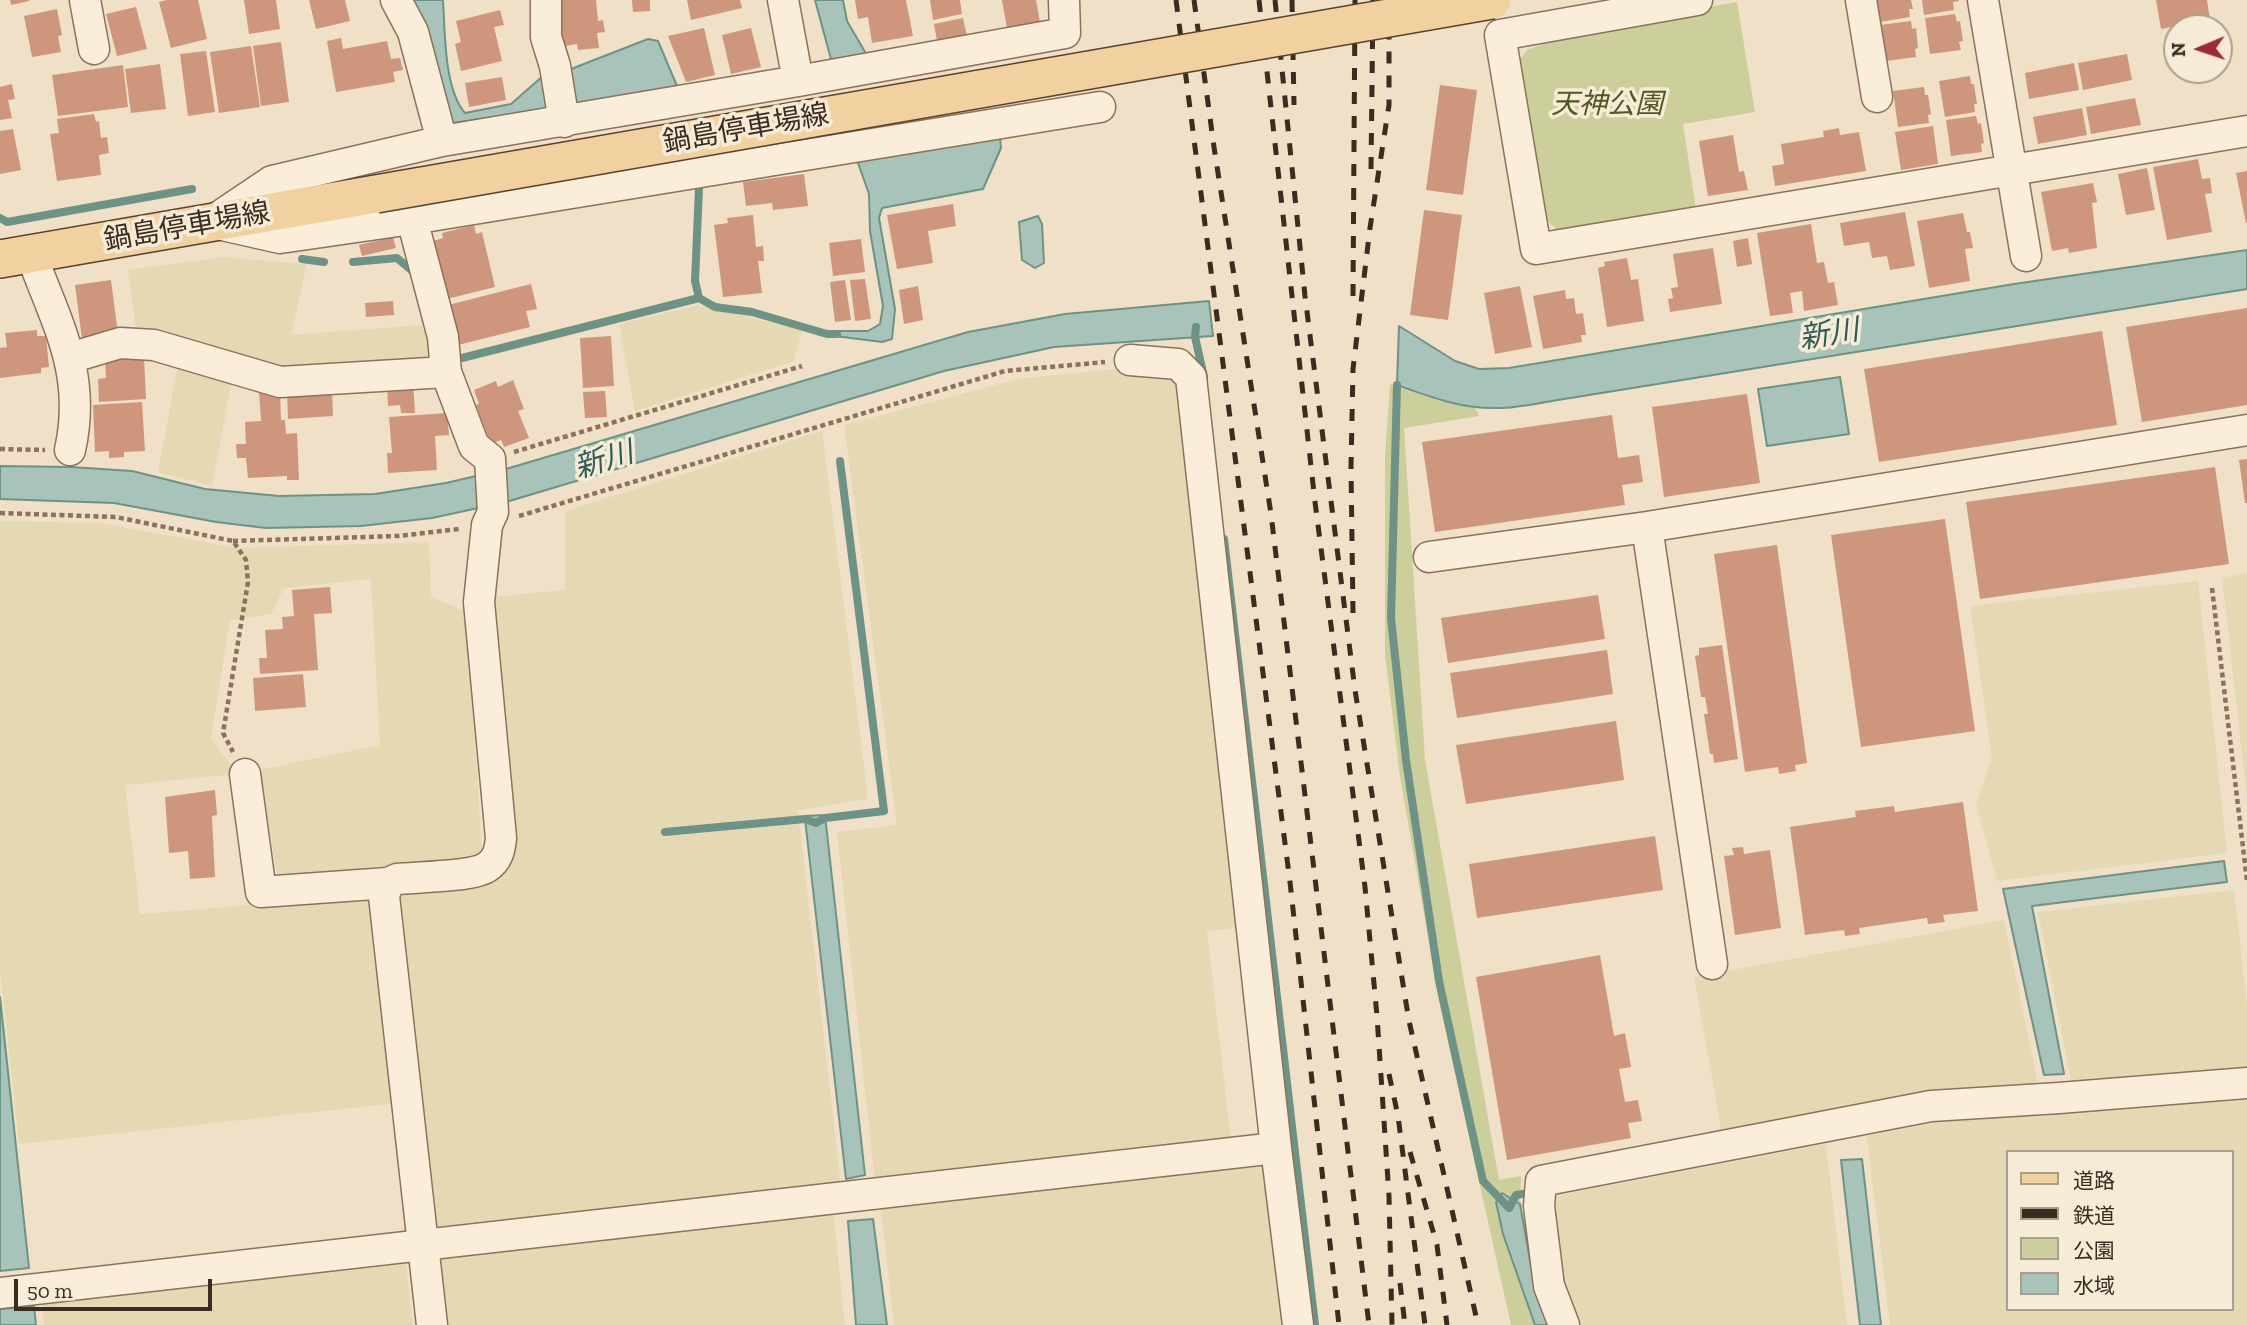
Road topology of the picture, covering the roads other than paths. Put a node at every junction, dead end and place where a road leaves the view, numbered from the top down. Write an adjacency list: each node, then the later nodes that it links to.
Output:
1 (85, 0): 10 (street)
2 (396, 0): 16 (street)
3 (546, 0): 14 (street)
4 (783, 0): 11 (street)
5 (1064, 0): 11 (street)
6 (1492, 0): 19 (main road, 鍋島停車場線, bridge)
7 (1697, 0): 17 (street)
8 (1861, 0): 12 (street)
9 (1983, 0): 17 (street)
10 (94, 49)
11 (798, 81): 14 (street)
12 (1877, 97)
13 (1100, 107): 18 (street)
14 (563, 118): 16 (street)
15 (2247, 131): 17 (street)
16 (442, 141): 19 (street)
17 (2013, 171): 20 (street)
18 (412, 219): 19 (street); 24 (street)
19 (211, 222): 21 (main road, 鍋島停車場線)
20 (2026, 256)
21 (15, 257): 22 (street)
22 (70, 358): 24 (street); 26 (street)
23 (1130, 360): 33 (street)
24 (446, 372): 30 (street)
25 (2247, 430): 27 (street)
26 (70, 450)
27 (1647, 527): 28 (street); 31 (street)
28 (1429, 557)
29 (245, 774): 30 (street)
30 (388, 883): 34 (street)
31 (1712, 964)
32 (2247, 1083): 38 (street)
33 (1276, 1148): 34 (street); 37 (street)
34 (423, 1244): 35 (street); 36 (street)
35 (0, 1293)
36 (432, 1325)
37 (1298, 1325)
38 (1564, 1325)

